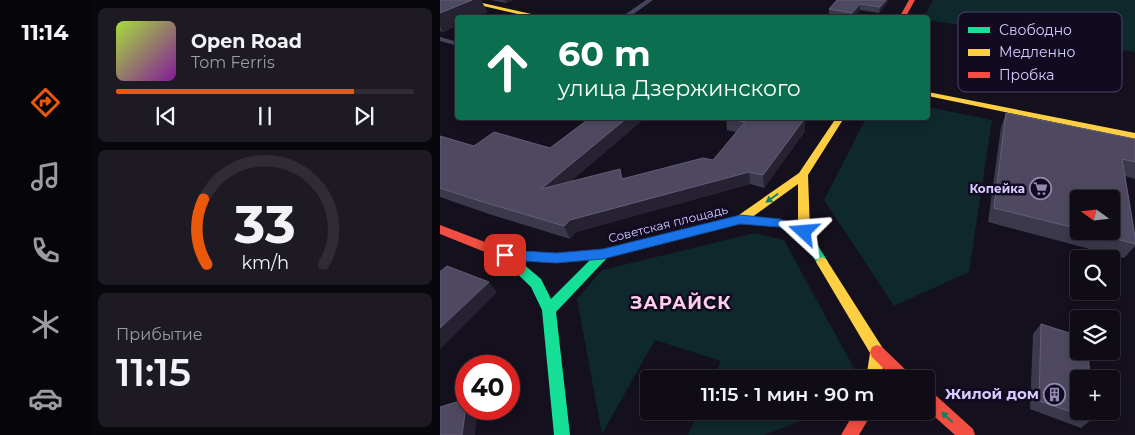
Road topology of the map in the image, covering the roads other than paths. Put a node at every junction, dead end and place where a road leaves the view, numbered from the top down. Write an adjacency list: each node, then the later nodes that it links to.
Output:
1 (650, 0): 5 (lane)
2 (912, 0): 6 (street)
3 (463, 4): 4 (street)
4 (528, 15)
5 (628, 15)
6 (904, 15)
7 (440, 39): 8 (lane)
8 (455, 43)
9 (930, 94): 11 (street)
10 (839, 120): 12 (street)
11 (1135, 136)
12 (802, 175): 13 (street, one-way to 13); 15 (street)
13 (740, 220): 15 (street, Советская площадь); 16 (street, Советская площадь)
14 (440, 229): 17 (street)
15 (804, 232): 19 (street)
16 (603, 254): 17 (street); 18 (street, Советская площадь)
17 (505, 255): 18 (street)
18 (549, 310): 24 (street)
19 (877, 352): 20 (street); 21 (street)
20 (875, 370)
21 (896, 370)
22 (935, 406): 26 (street, one-way to 22)
23 (859, 420): 25 (street)
24 (562, 435)
25 (849, 435)
26 (967, 435)

